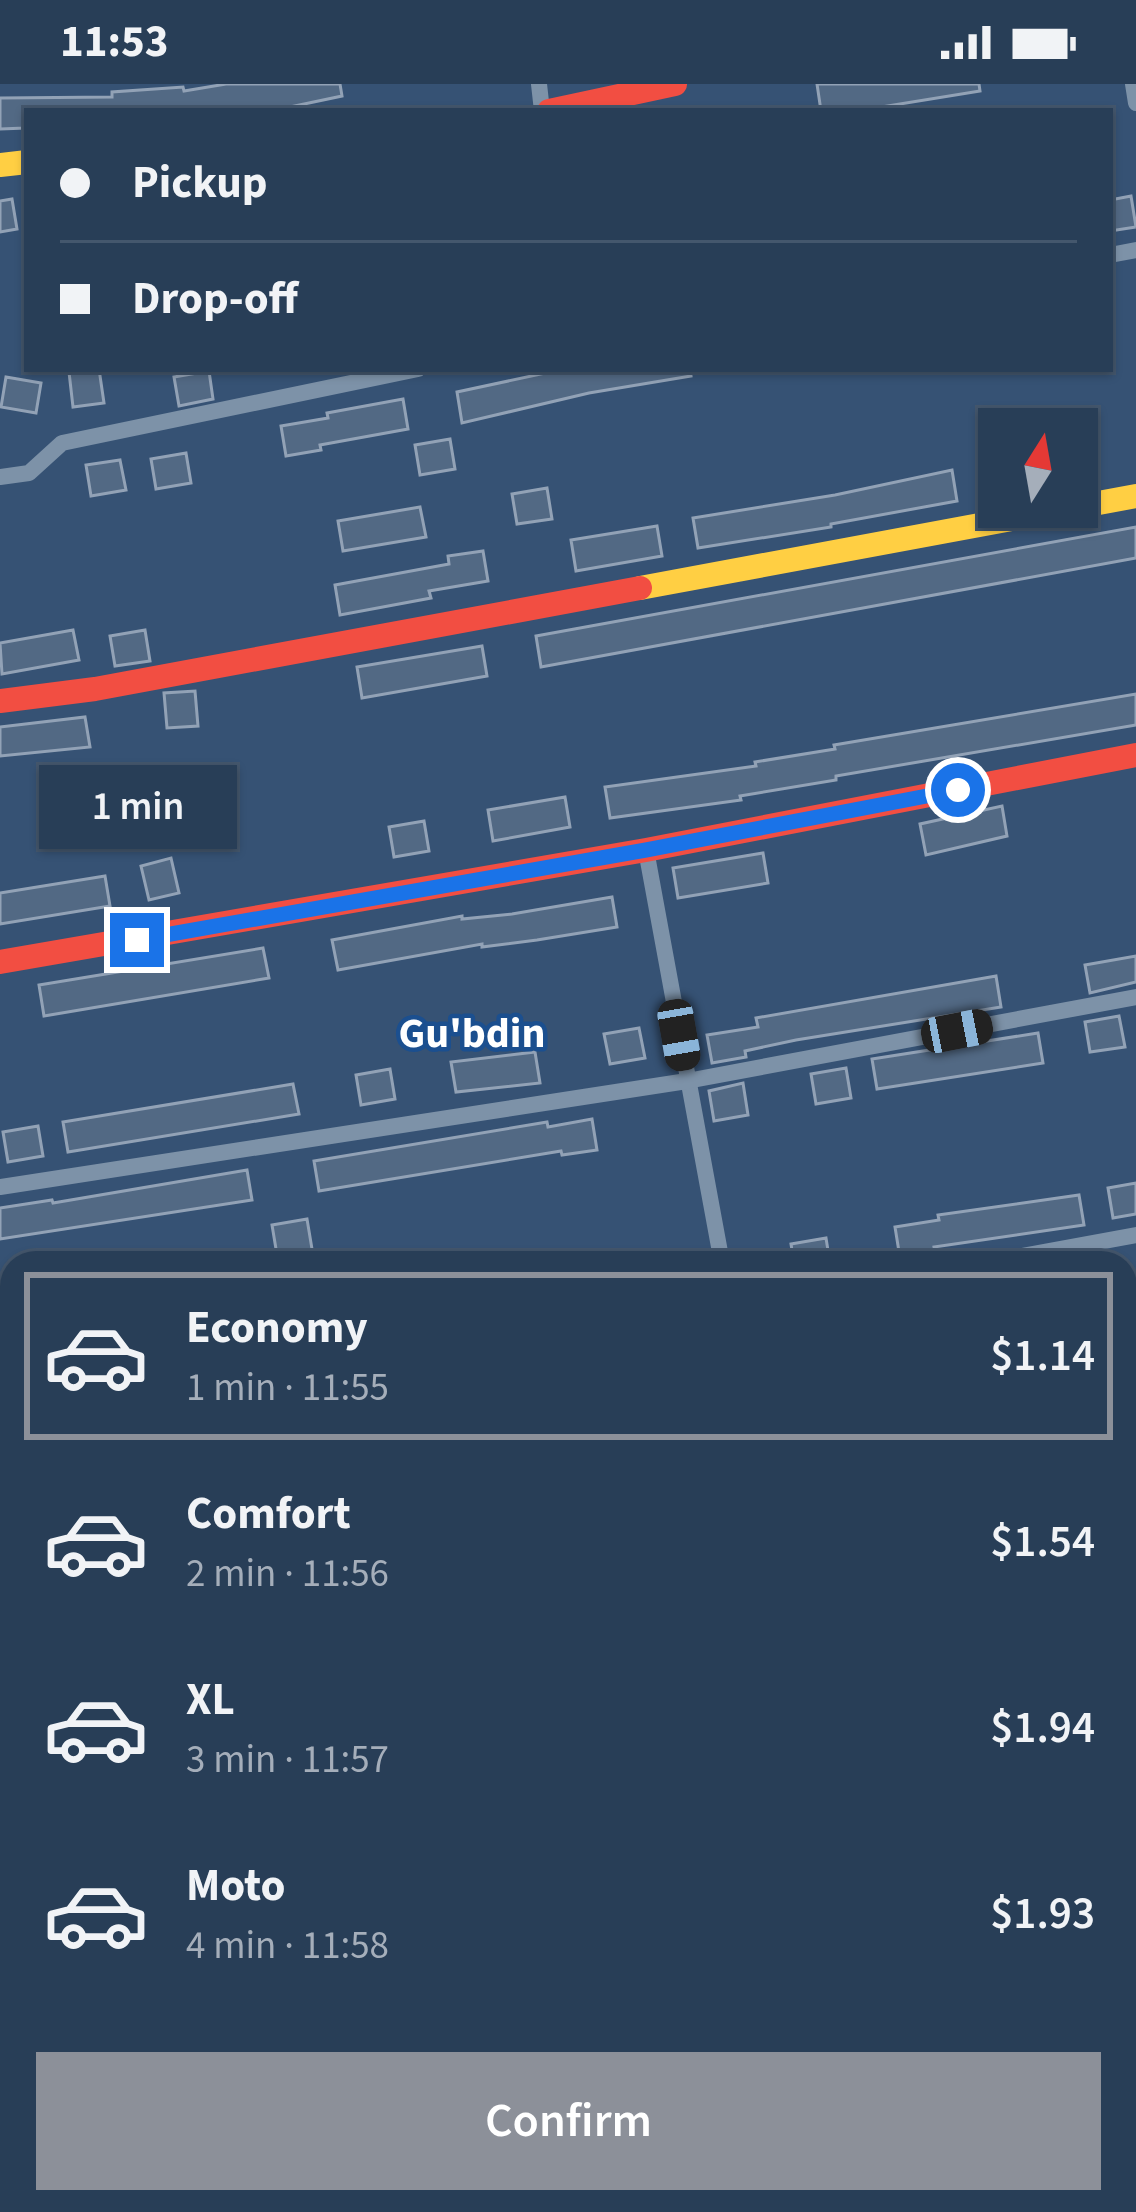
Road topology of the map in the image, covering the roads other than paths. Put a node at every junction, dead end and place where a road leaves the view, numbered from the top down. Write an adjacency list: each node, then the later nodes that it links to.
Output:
1 (675, 84): 4 (street)
2 (1132, 84): 3 (street)
3 (1136, 103)
4 (560, 108)
5 (306, 372): 7 (street)
6 (404, 372): 7 (street)
7 (310, 392): 8 (street)
8 (0, 477)
9 (1136, 496): 10 (street)
10 (0, 701)
11 (1136, 755): 12 (street)
12 (646, 850): 13 (street); 15 (street)
13 (0, 962)
14 (1136, 997): 15 (street)
15 (687, 1081): 16 (street); 18 (street)
16 (0, 1187)
17 (1136, 1235): 19 (street)
18 (720, 1251)
19 (1049, 1251)

